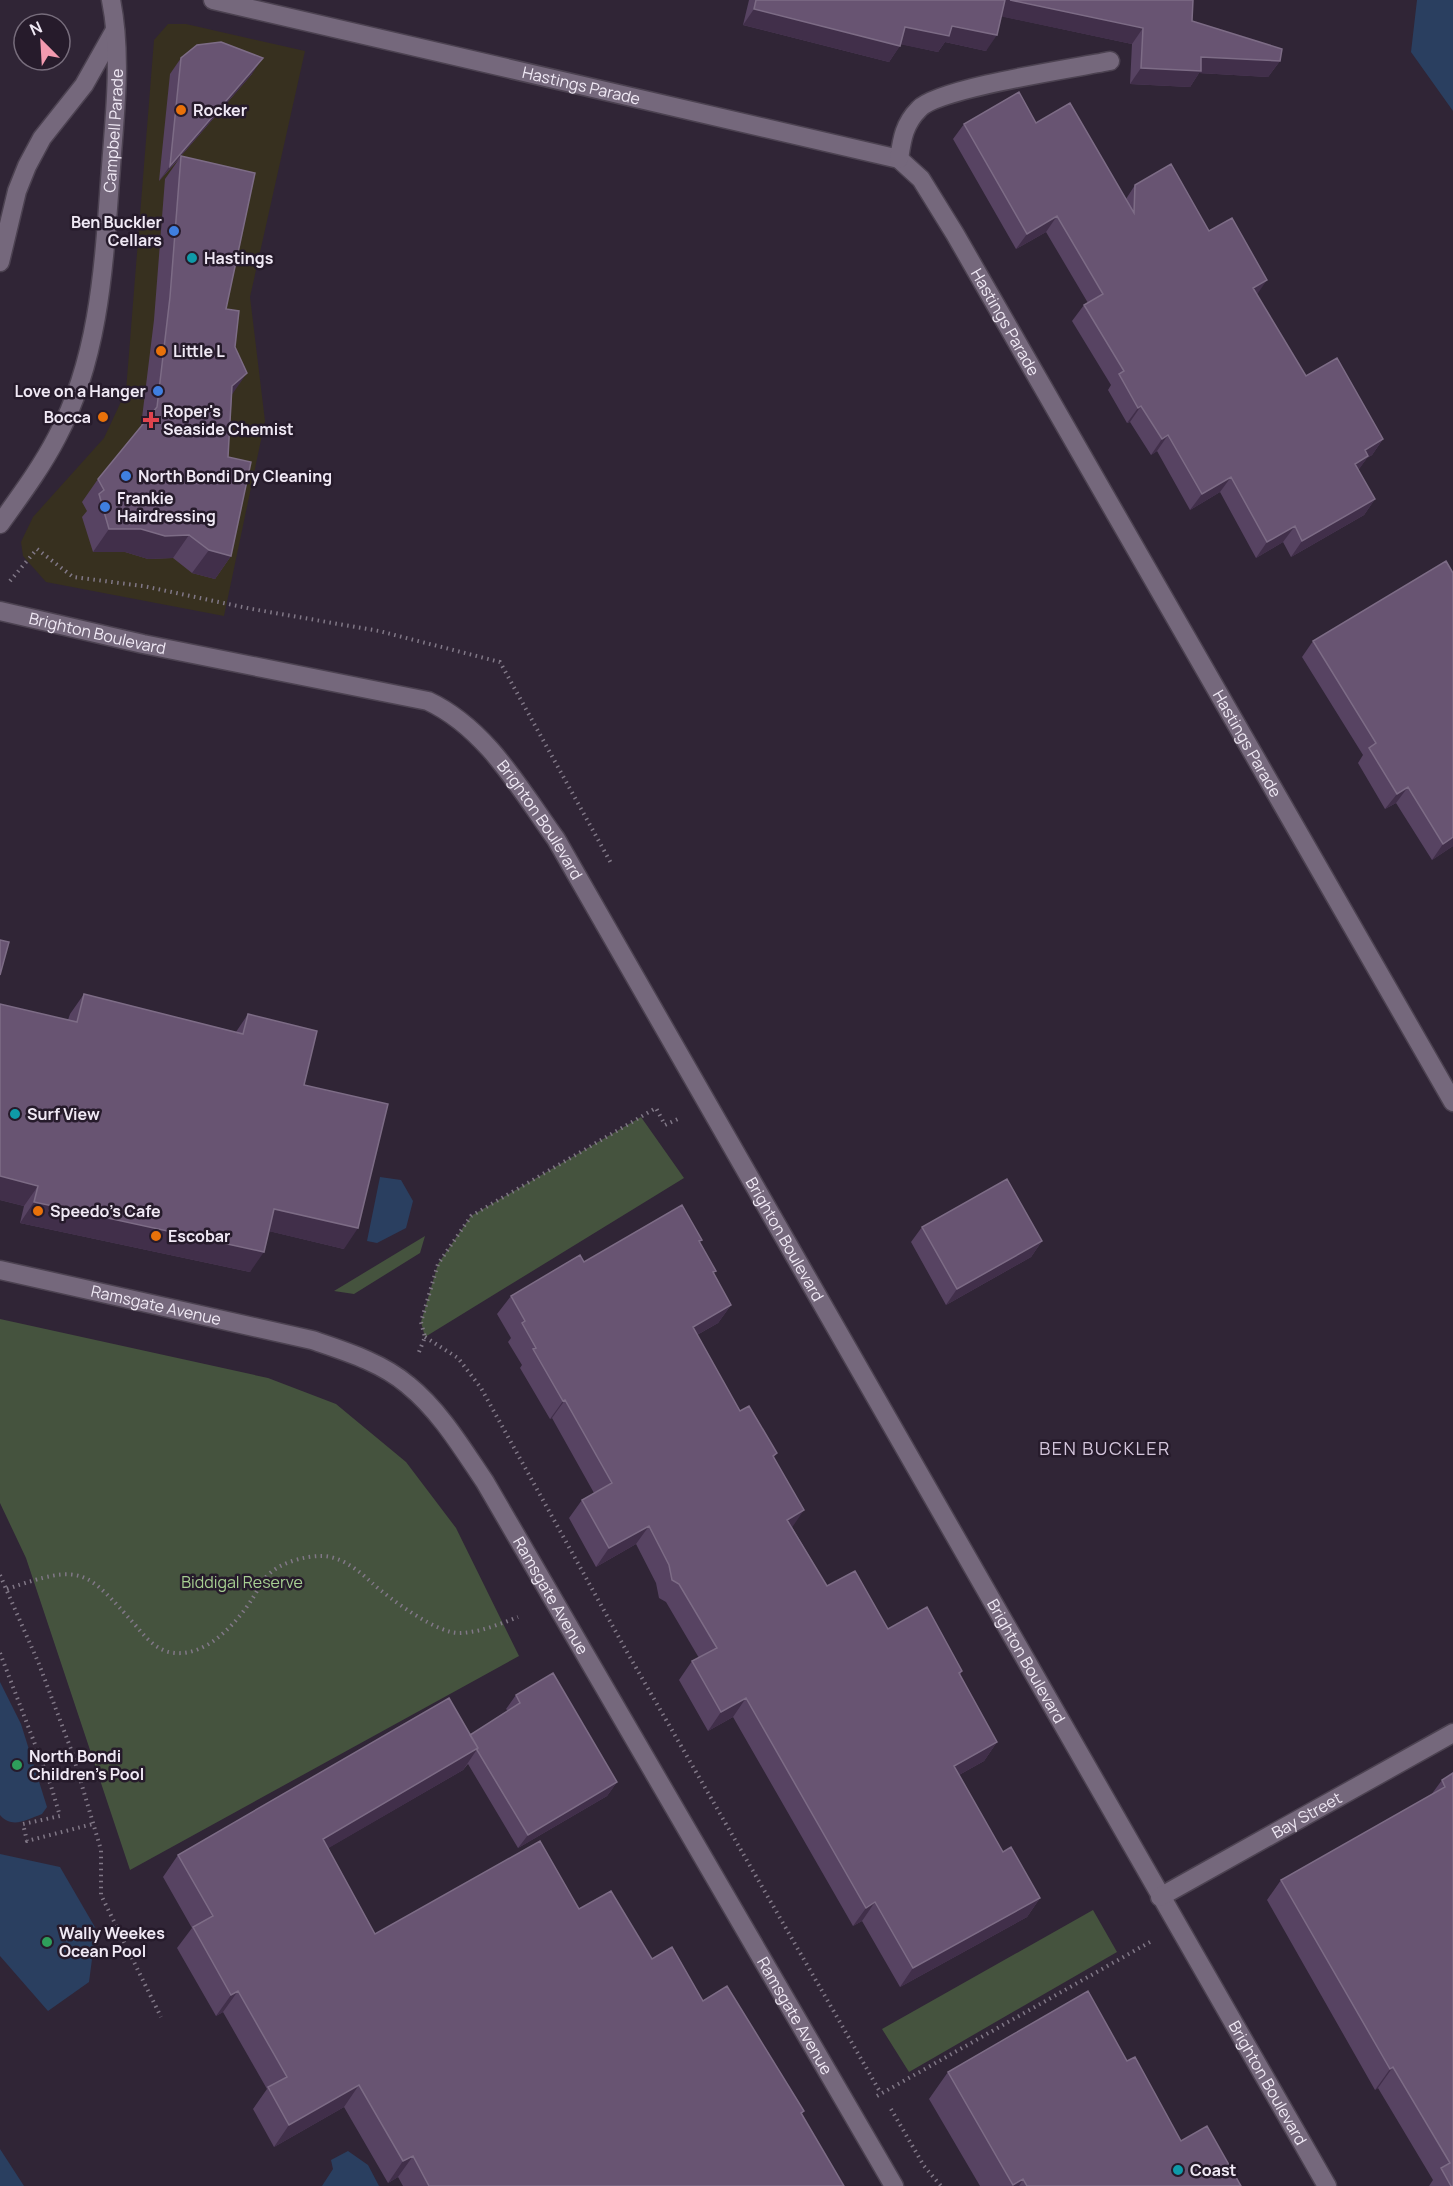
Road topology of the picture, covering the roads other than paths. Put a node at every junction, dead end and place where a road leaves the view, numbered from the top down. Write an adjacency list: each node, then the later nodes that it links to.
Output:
1 (111, 0): 3 (street, Campbell Parade)
2 (213, 0): 5 (street, Hastings Parade)
3 (116, 28): 6 (street); 7 (street, Campbell Parade)
4 (1110, 61): 5 (street)
5 (899, 159): 9 (street, Hastings Parade)
6 (0, 262)
7 (0, 524)
8 (0, 611): 12 (street, Brighton Boulevard)
9 (1453, 1102)
10 (0, 1270): 13 (street, Ramsgate Avenue)
11 (1453, 1733): 12 (street, Bay Street)
12 (1160, 1897): 14 (street, Brighton Boulevard)
13 (891, 2184)
14 (1327, 2186)

